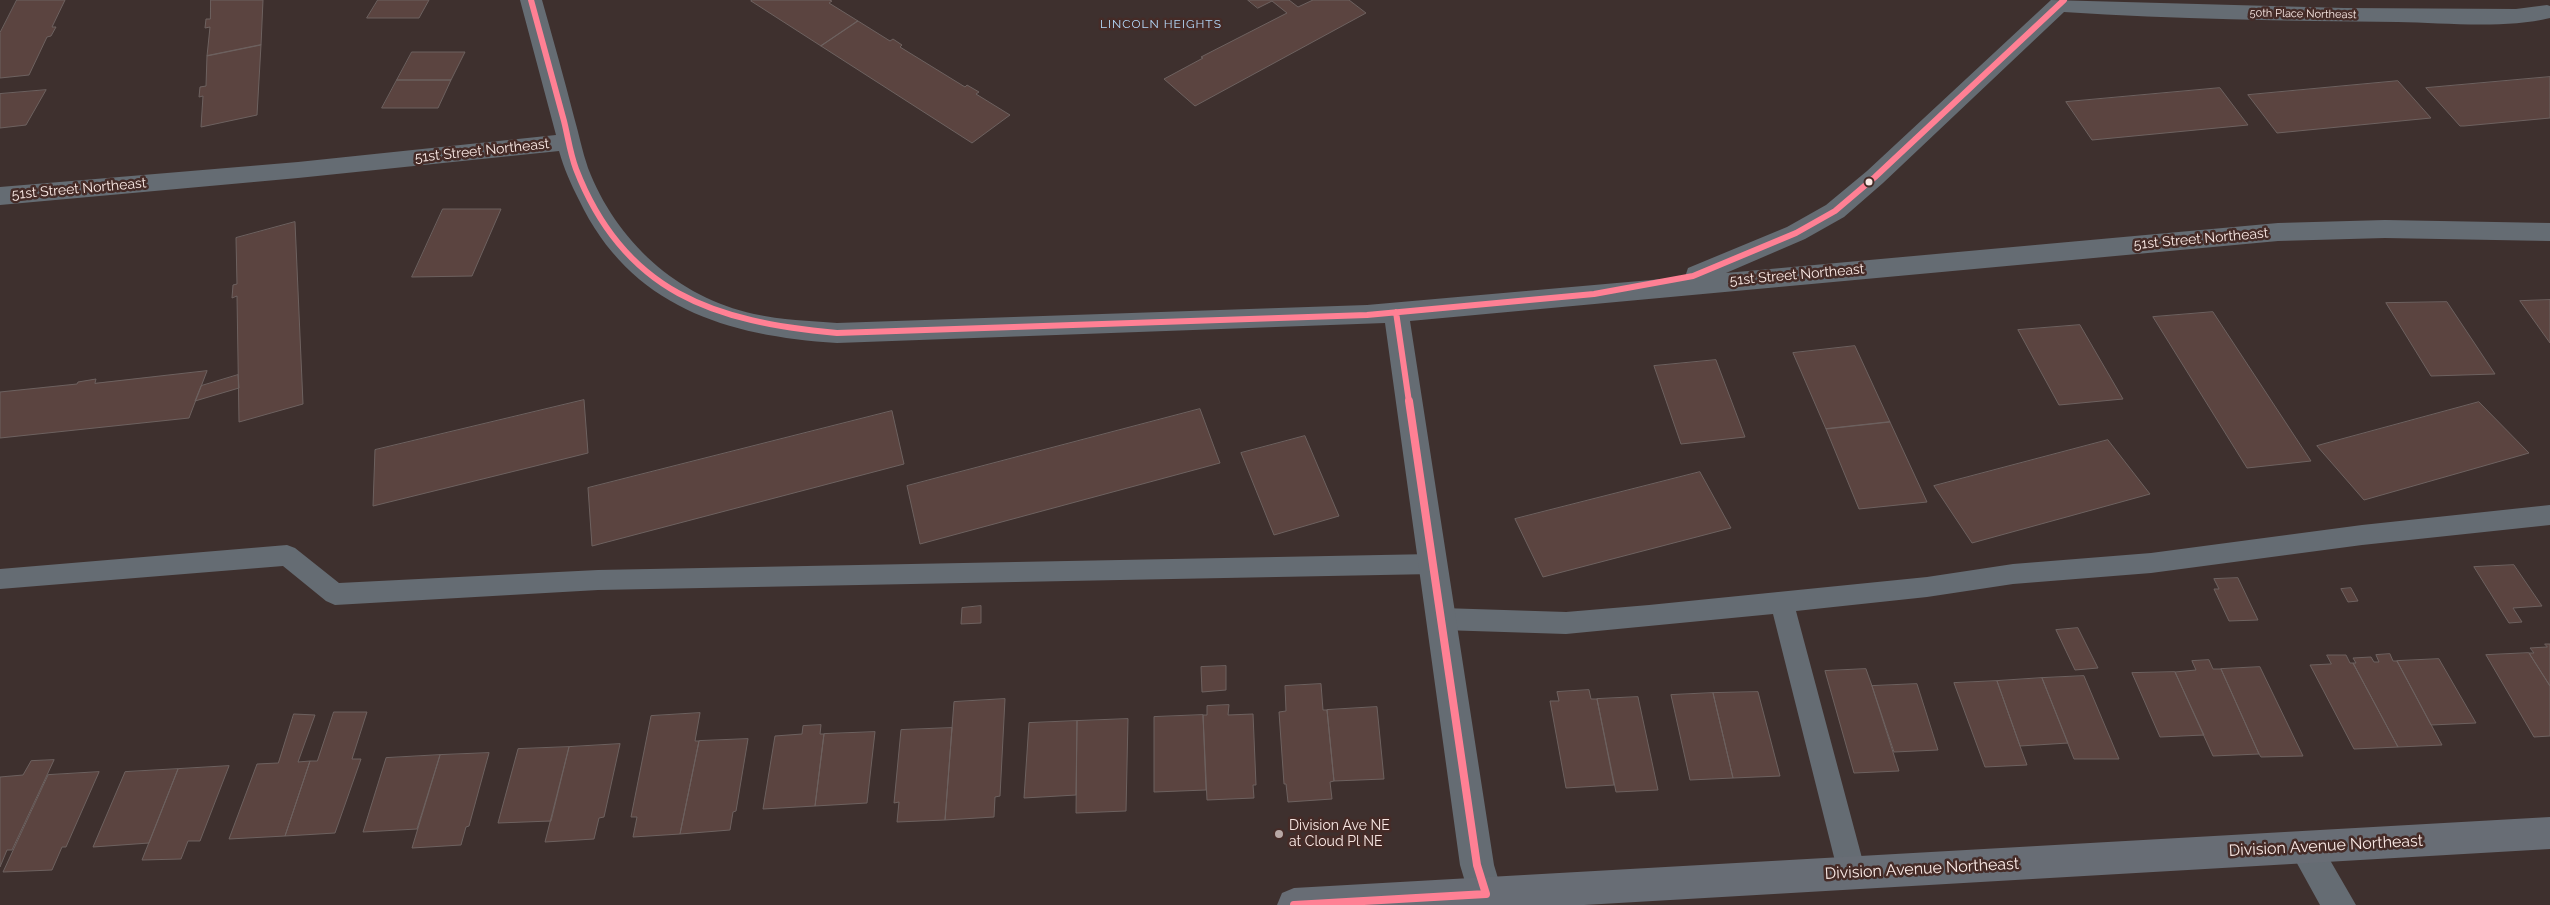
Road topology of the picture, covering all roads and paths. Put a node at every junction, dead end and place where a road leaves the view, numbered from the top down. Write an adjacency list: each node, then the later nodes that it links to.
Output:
1 (531, 0): 4 (street)
2 (2062, 2): 3 (street, 50th Place Northeast); 7 (street)
3 (2544, 9)
4 (569, 142): 5 (street, 51st Street Northeast); 8 (street, 51st Street Northeast)
5 (0, 196)
6 (2550, 232): 7 (street, 51st Street Northeast)
7 (1617, 291): 8 (street, 51st Street Northeast)
8 (1396, 312): 10 (street)
9 (2550, 515): 12 (lane)
10 (1433, 564): 11 (lane); 13 (street)
11 (0, 579)
12 (1782, 603): 13 (lane); 16 (lane)
13 (1442, 619): 17 (street)
14 (2550, 833): 15 (street, Division Avenue Northeast)
15 (2304, 847): 16 (street, Division Avenue Northeast); 19 (street)
16 (1852, 873): 17 (street, Division Avenue Northeast)
17 (1487, 900): 18 (street, Division Avenue Northeast)
18 (1294, 905)
19 (2339, 905)

